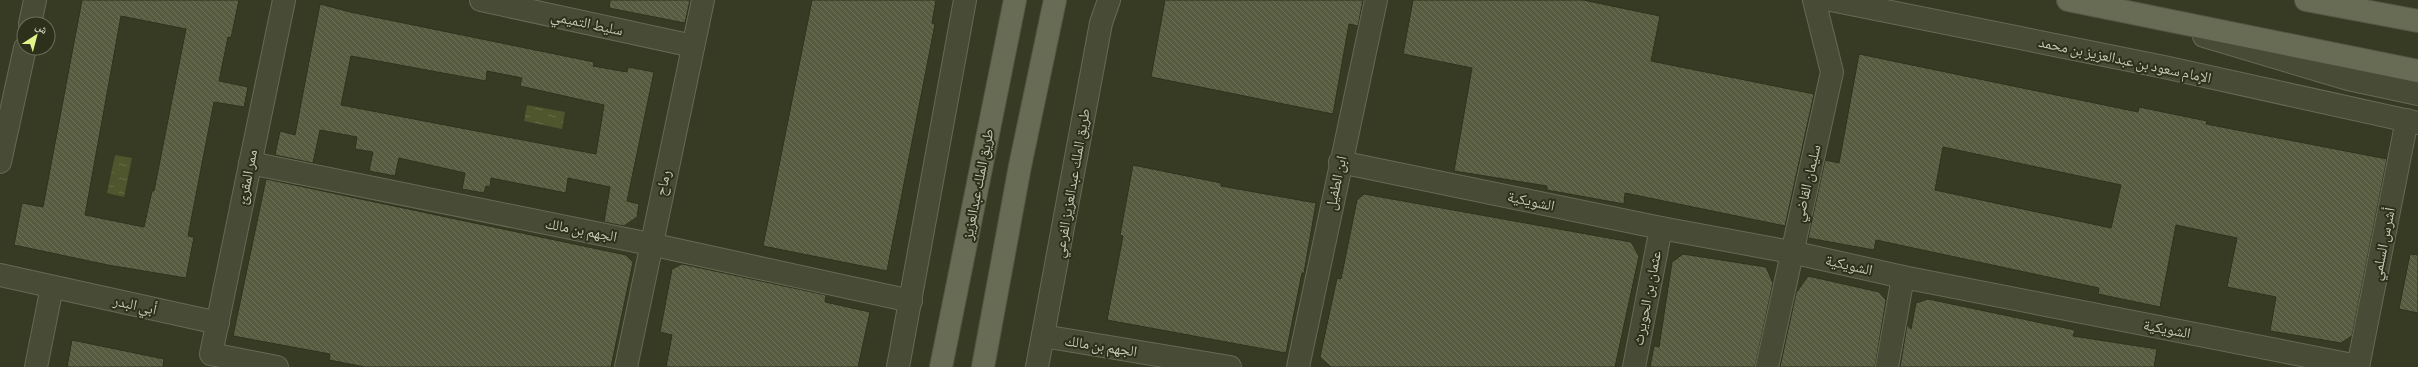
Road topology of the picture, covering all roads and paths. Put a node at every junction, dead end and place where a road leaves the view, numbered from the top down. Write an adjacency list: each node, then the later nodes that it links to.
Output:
1 (35, 0): 19 (street)
2 (284, 0): 29 (street, ممر المقرئ)
3 (481, 0): 22 (street, سليط التميمي)
4 (703, 0): 22 (street, رماح)
5 (1015, 0): 43 (main road, طريق الملك عبدالعزيز)
6 (1055, 0): 44 (main road)
7 (1090, 0): 21 (street)
8 (1104, 0): 21 (street)
9 (1109, 0): 21 (street, طريق الملك عبدالعزيز الفرعي)
10 (1376, 0): 28 (street, ابن الطفيل)
11 (1814, 0): 32 (street, سليمان القاضي)
12 (1831, 0): 26 (street, الإمام سعود بن عبدالعزيز بن محمد)
13 (2068, 0): 16 (main road)
14 (2306, 0): 17 (main road)
15 (965, 2): 36 (street)
16 (2105, 7): 24 (main road); 25 (street)
17 (2354, 8): 18 (main road); 20 (main road)
18 (2418, 13)
19 (32, 16)
20 (2418, 21)
21 (1101, 23): 38 (street, طريق الملك عبدالعزيز الفرعي)
22 (693, 46): 31 (street, رماح)
23 (23, 56): 27 (street)
24 (2418, 71)
25 (2418, 94)
26 (2413, 122): 51 (street, أشرس السلمي)
27 (0, 162)
28 (1340, 162): 30 (street, الشويكية); 47 (street, ابن الطفيل)
29 (250, 163): 31 (street, الجهم بن مالك); 37 (street, ممر المقرئ)
30 (1661, 228): 32 (street, الشويكية); 48 (street, عثمان بن الحويرث)
31 (650, 244): 36 (street, الجهم بن مالك); 41 (street, رماح)
32 (1791, 252): 34 (street, الشويكية); 49 (street, سليمان القاضي)
33 (0, 275): 35 (street, أبي البدر)
34 (1903, 277): 50 (street); 51 (street, الشويكية)
35 (52, 287): 37 (street, أبي البدر); 39 (street)
36 (911, 301): 42 (street)
37 (218, 323): 40 (street, ممر المقرئ)
38 (1043, 336): 45 (street, طريق الملك عبدالعزيز الفرعي); 46 (street, الجهم بن مالك)
39 (36, 367)
40 (277, 367)
41 (626, 367)
42 (898, 367)
43 (941, 367)
44 (983, 367)
45 (1037, 367)
46 (1230, 367)
47 (1298, 367)
48 (1634, 367)
49 (1767, 367)
50 (1887, 367)
51 (2358, 367)

